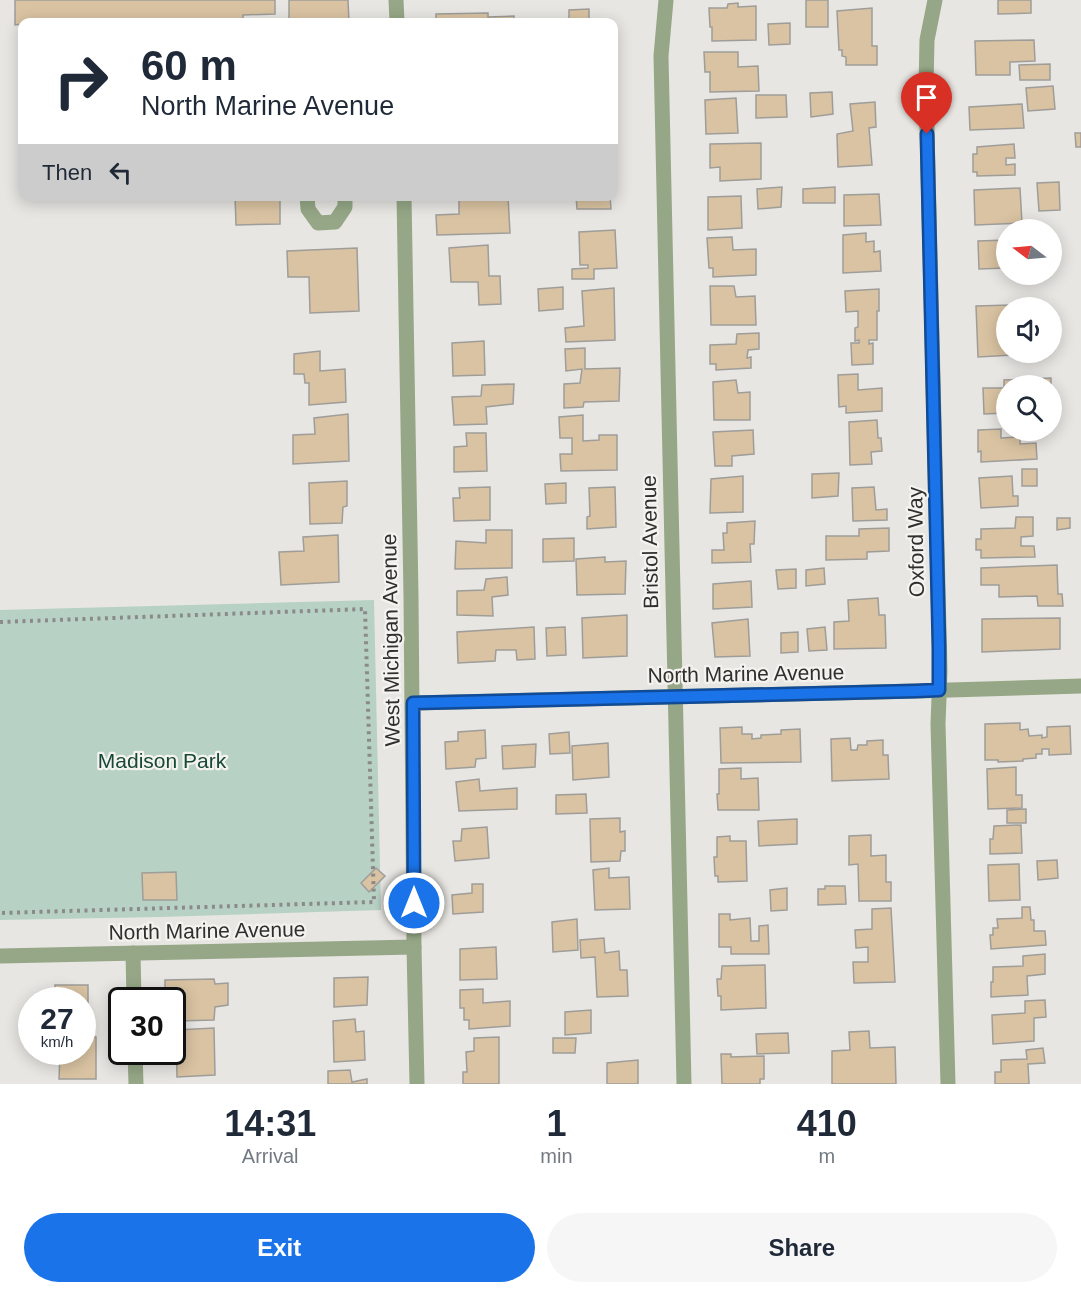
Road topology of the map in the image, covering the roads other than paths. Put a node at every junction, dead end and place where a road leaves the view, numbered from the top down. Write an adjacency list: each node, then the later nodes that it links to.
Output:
1 (396, 0): 4 (street)
2 (666, 0): 10 (street, Bristol Avenue)
3 (935, 0): 9 (street, Oxford Way)
4 (397, 18)
5 (307, 201): 6 (street)
6 (345, 201)
7 (404, 201): 11 (street, West Michigan Avenue)
8 (1081, 686): 9 (street, North Marine Avenue)
9 (939, 690): 10 (street, North Marine Avenue); 20 (street, Oxford Way)
10 (674, 697): 11 (street, North Marine Avenue); 19 (street, Bristol Avenue)
11 (413, 703): 12 (street, West Michigan Avenue)
12 (414, 948): 13 (street, North Marine Avenue); 18 (street, West Michigan Avenue)
13 (133, 953): 14 (street, North Marine Avenue); 15 (street)
14 (0, 956)
15 (134, 987)
16 (135, 1065): 17 (street)
17 (136, 1084)
18 (417, 1084)
19 (684, 1084)
20 (948, 1084)

